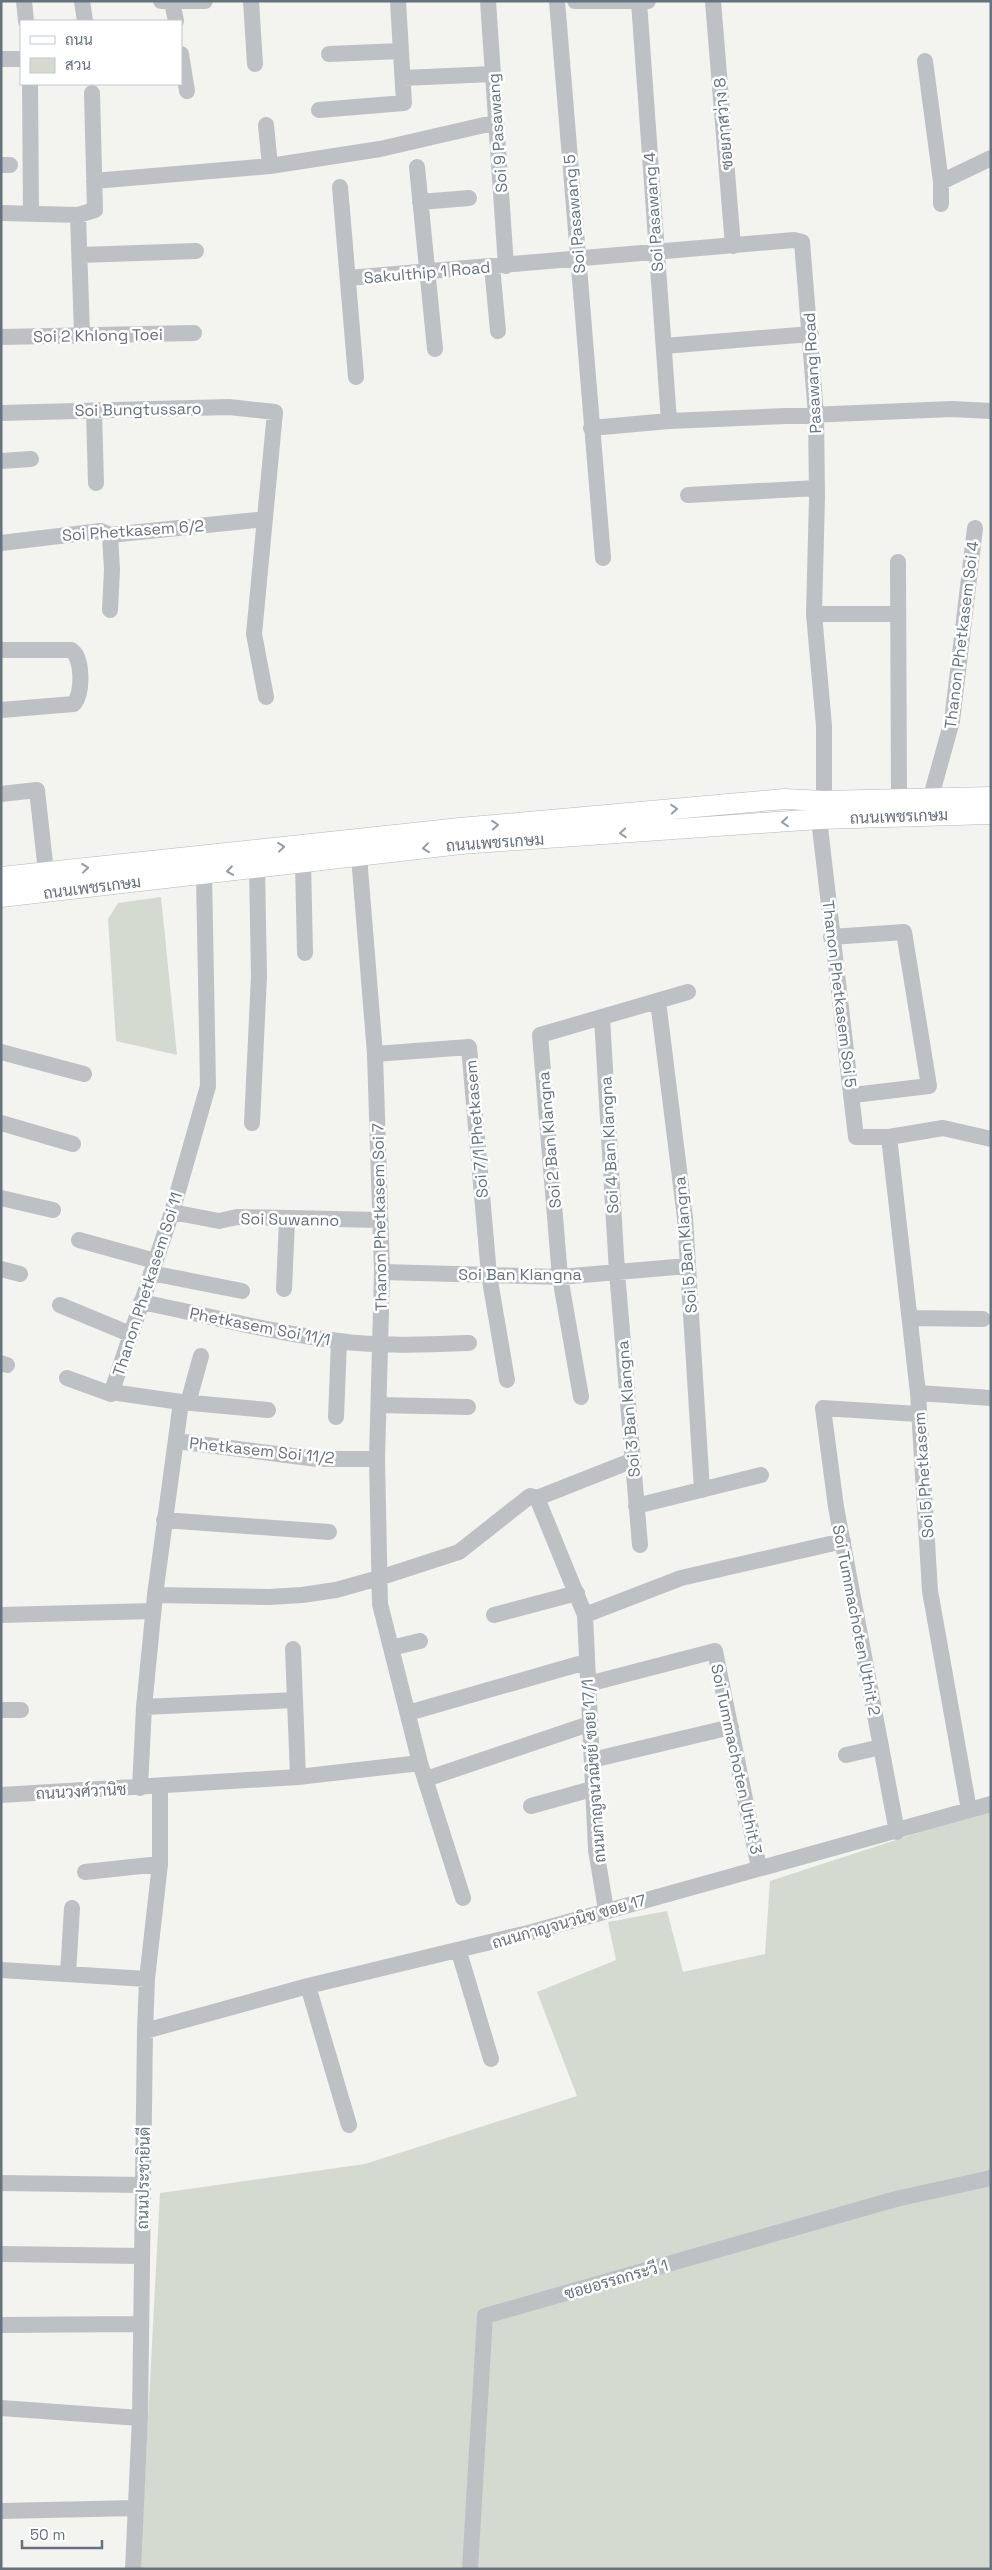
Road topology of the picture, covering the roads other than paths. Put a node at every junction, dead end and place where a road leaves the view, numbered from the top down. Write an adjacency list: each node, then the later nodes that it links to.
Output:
1 (24, 1): 13 (street)
2 (82, 1): 14 (street)
3 (205, 1): 10 (street)
4 (251, 1): 22 (street)
5 (398, 1): 16 (street)
6 (488, 1): 23 (street, Soi 9 Pasawang)
7 (557, 1): 47 (street, Soi Pasawang 5)
8 (575, 1): 11 (street)
9 (713, 1): 43 (street, ซอยภาสว่าง 8)
10 (166, 2): 15 (street)
11 (595, 2): 12 (street)
12 (645, 2): 45 (street, Soi Pasawang 4)
13 (26, 20)
14 (85, 20)
15 (175, 20)
16 (401, 51): 17 (street); 24 (street)
17 (329, 54)
18 (1, 59): 19 (street)
19 (20, 59)
20 (182, 60): 26 (street)
21 (925, 61): 35 (street)
22 (255, 64)
23 (493, 74): 24 (street); 29 (street, Soi 9 Pasawang)
24 (403, 78): 28 (street)
25 (30, 85): 40 (street)
26 (187, 91)
27 (92, 93): 34 (street)
28 (319, 110)
29 (496, 117): 32 (street); 48 (street, Soi 9 Pasawang)
30 (266, 125): 32 (street)
31 (991, 158): 35 (street)
32 (270, 166): 34 (street)
33 (417, 167): 38 (street)
34 (94, 181): 42 (street)
35 (941, 182): 39 (street)
36 (340, 187): 50 (street)
37 (469, 198): 38 (street)
38 (420, 202): 49 (street)
39 (942, 204)
40 (31, 213): 41 (street); 42 (street)
41 (1, 214)
42 (78, 215): 46 (street)
43 (733, 246): 45 (street, Pasawang Road); 54 (street, Pasawang Road)
44 (196, 251): 46 (street)
45 (656, 253): 47 (street, Pasawang Road); 56 (street, Soi Pasawang 4)
46 (80, 255): 53 (street)
47 (578, 259): 48 (street, Pasawang Road); 64 (street, Soi Pasawang 5)
48 (499, 266): 49 (street, Sakulthip 1 Road); 51 (street, Soi 9 Pasawang)
49 (427, 270): 50 (street, Sakulthip 1 Road); 57 (street)
50 (348, 278): 58 (street)
51 (498, 331)
52 (194, 333): 53 (street, Soi 2 Khlong Toei)
53 (82, 334): 55 (street, Soi 2 Khlong Toei)
54 (811, 334): 56 (street); 62 (street, Pasawang Road)
55 (1, 336)
56 (664, 346): 63 (street, Soi Pasawang 4)
57 (435, 349)
58 (356, 376)
59 (94, 410): 61 (street, Soi Bungtussaro); 67 (street); 70 (street, Soi Bungtussaro)
60 (991, 411): 62 (street)
61 (1, 413)
62 (816, 415): 63 (street); 68 (street, Pasawang Road)
63 (668, 421): 64 (street)
64 (591, 428): 74 (street, Soi Pasawang 5)
65 (30, 459): 66 (street)
66 (1, 461)
67 (96, 483)
68 (817, 488): 69 (street); 77 (street, Pasawang Road)
69 (688, 495)
70 (265, 519): 72 (street, Soi Phetkasem 6/2); 80 (street)
71 (975, 528): 85 (street, Thanon Phetkasem Soi 4)
72 (110, 535): 73 (street, Soi Phetkasem 6/2); 76 (street)
73 (1, 543)
74 (603, 558)
75 (898, 562): 78 (street)
76 (110, 610)
77 (814, 614): 78 (street); 86 (street, Pasawang Road)
78 (898, 614): 84 (street)
79 (1, 650): 81 (street)
80 (266, 697)
81 (1, 710)
82 (1, 794): 92 (street)
83 (991, 797): 85 (main road, ถนนเพชรเกษม)
84 (899, 800): 85 (main road, ถนนเพชรเกษม); 86 (main road, ถนนเพชรเกษม)
85 (930, 800)
86 (821, 810): 87 (main road, ถนนเพชรเกษม); 88 (main road, ถนนเพชรเกษม); 96 (street, Thanon Phetkasem Soi 5)
87 (991, 814)
88 (461, 836): 89 (main road, ถนนเพชรเกษม, one-way to 89); 92 (main road, ถนนเพชรเกษม, one-way to 88)
89 (359, 856): 90 (main road, ถนนเพชรเกษม); 102 (street, Thanon Phetkasem Soi 7)
90 (304, 862): 91 (main road, ถนนเพชรเกษม); 97 (street)
91 (257, 867): 93 (main road, ถนนเพชรเกษม, one-way to 93); 106 (street)
92 (46, 872): 94 (main road, ถนนเพชรเกษม)
93 (204, 874): 95 (main road, ถนนเพชรเกษม); 112 (street, Thanon Phetkasem Soi 11)
94 (1, 877)
95 (1, 898)
96 (831, 937): 104 (street, Thanon Phetkasem Soi 5); 104 (street)
97 (305, 953)
98 (688, 992): 99 (street, Soi 2 Ban Klangna)
99 (658, 1001): 100 (street, Soi 2 Ban Klangna); 116 (street, Soi 5 Ban Klangna)
100 (602, 1018): 120 (street, Soi 4 Ban Klangna); 123 (street, Soi 2 Ban Klangna)
101 (1, 1052): 103 (street)
102 (375, 1054): 114 (street, Thanon Phetkasem Soi 7); 122 (street, Soi 7/1 Phetkasem)
103 (84, 1074)
104 (853, 1095): 107 (street, Thanon Phetkasem Soi 5)
105 (1, 1123): 109 (street)
106 (252, 1123)
107 (889, 1137): 108 (street); 128 (street, Soi 5 Phetkasem)
108 (991, 1139)
109 (73, 1144)
110 (1, 1198): 111 (street)
111 (53, 1210)
112 (172, 1212): 113 (street, Soi Suwanno); 117 (street, Thanon Phetkasem Soi 11)
113 (287, 1220): 114 (street, Soi Suwanno); 124 (street)
114 (380, 1220): 119 (street, Thanon Phetkasem Soi 7)
115 (79, 1240): 117 (street)
116 (687, 1266): 120 (street, Soi Ban Klangna); 151 (street, Soi 5 Ban Klangna)
117 (153, 1267): 125 (street); 126 (street, Thanon Phetkasem Soi 11)
118 (1, 1269): 121 (street)
119 (382, 1272): 122 (street, Soi Ban Klangna); 132 (street, Thanon Phetkasem Soi 7)
120 (617, 1272): 123 (street, Soi Ban Klangna); 149 (street, Soi 3 Ban Klangna)
121 (20, 1274)
122 (489, 1275): 123 (street, Soi Ban Klangna); 136 (street)
123 (560, 1277): 139 (street, Soi 2 Ban Klangna)
124 (284, 1289)
125 (242, 1292)
126 (141, 1302): 130 (street, Thanon Phetkasem Soi 11); 131 (street, Phetkasem Soi 11/1)
127 (60, 1305): 130 (street)
128 (910, 1318): 129 (street); 138 (street, Soi 5 Phetkasem)
129 (983, 1319)
130 (130, 1334): 137 (street, Thanon Phetkasem Soi 11)
131 (339, 1341): 132 (street, Phetkasem Soi 11/1); 146 (street)
132 (380, 1344): 133 (street, Phetkasem Soi 11/1); 142 (street, Thanon Phetkasem Soi 7)
133 (469, 1344)
134 (201, 1356): 141 (street)
135 (67, 1378): 137 (street)
136 (507, 1380)
137 (111, 1393): 141 (street, Thanon Phetkasem Soi 11)
138 (918, 1393): 140 (street); 145 (street, Soi 5 Phetkasem)
139 (581, 1397)
140 (991, 1398)
141 (184, 1402): 144 (street, Thanon Phetkasem Soi 11); 147 (street)
142 (379, 1405): 143 (street); 148 (street, Thanon Phetkasem Soi 7)
143 (468, 1407)
144 (268, 1410)
145 (918, 1414): 156 (street, Soi Tummachoten Uthit 2); 188 (street, Soi 5 Phetkasem)
146 (336, 1417)
147 (176, 1441): 148 (street, Phetkasem Soi 11/2); 154 (street)
148 (377, 1459): 158 (street, Thanon Phetkasem Soi 7)
149 (631, 1461): 152 (street); 153 (street, Soi 3 Ban Klangna)
150 (761, 1475): 151 (street)
151 (702, 1490): 153 (street)
152 (537, 1498): 158 (street); 159 (street, ถนนกาญจนวณิชย์ ซอย 17/1)
153 (636, 1506): 157 (street, Soi 3 Ban Klangna)
154 (164, 1520): 155 (street); 160 (street)
155 (329, 1532)
156 (842, 1541): 163 (street); 176 (street, Soi Tummachoten Uthit 2)
157 (640, 1545)
158 (379, 1578): 160 (street); 165 (street, Thanon Phetkasem Soi 7)
159 (577, 1593): 162 (street); 163 (street, ถนนกาญจนวณิชย์ ซอย 17/1)
160 (154, 1603): 161 (street); 170 (street)
161 (1, 1615)
162 (494, 1615)
163 (586, 1615): 167 (street, ถนนกาญจนวณิชย์ ซอย 17/1)
164 (420, 1641): 165 (street)
165 (391, 1648): 173 (street, Thanon Phetkasem Soi 7)
166 (293, 1649): 169 (street)
167 (586, 1662): 168 (street, ถนนกาญจนวณิชย์ ซอย 17/1); 173 (street, ถนนกาญจนวณิชย์ ซอย 17/1)
168 (588, 1684): 174 (street, ถนนกาญจนวณิชย์ ซอย 17/1); 175 (street, Soi Tummachoten Uthit 3)
169 (295, 1700): 170 (street); 180 (street)
170 (144, 1706): 183 (street)
171 (1, 1710): 172 (street)
172 (21, 1710)
173 (408, 1713): 179 (street, Thanon Phetkasem Soi 7)
174 (589, 1724): 178 (street, ถนนกาญจนวณิชย์ ซอย 17/1); 181 (street)
175 (731, 1727): 178 (street); 191 (street, Soi Tummachoten Uthit 3)
176 (881, 1747): 177 (street); 189 (street, Soi Tummachoten Uthit 2)
177 (846, 1755)
178 (592, 1760): 184 (street, ถนนกาญจนวณิชย์ ซอย 17/1)
179 (420, 1763): 180 (street, ถนนวงศ์วานิช); 181 (street, Thanon Phetkasem Soi 7)
180 (298, 1777): 182 (street, ถนนวงศ์วานิช)
181 (426, 1779): 193 (street, Thanon Phetkasem Soi 7)
182 (160, 1787): 183 (street, ถนนวงศ์วานิช); 190 (street, ถนนประชายินดี)
183 (140, 1788): 185 (street, ถนนวงศ์วานิช)
184 (592, 1789): 187 (street); 195 (street, ถนนกาญจนวณิชย์ ซอย 17/1)
185 (1, 1795)
186 (991, 1804): 188 (street, ถนนกาญจนวนิช ซอย 17)
187 (531, 1806)
188 (969, 1810): 189 (street, ถนนกาญจนวนิช ซอย 17)
189 (897, 1832): 191 (street, ถนนกาญจนวนิช ซอย 17)
190 (160, 1864): 192 (street); 199 (street, ถนนประชายินดี)
191 (760, 1868): 195 (street, ถนนกาญจนวนิช ซอย 17)
192 (86, 1872)
193 (463, 1898)
194 (72, 1908): 198 (street)
195 (606, 1910): 196 (street, ถนนกาญจนวนิช ซอย 17)
196 (459, 1952): 200 (street, ถนนกาญจนวนิช ซอย 17); 202 (street)
197 (1, 1970): 198 (street)
198 (68, 1974): 199 (street)
199 (147, 1979): 201 (street, ถนนประชายินดี)
200 (308, 1986): 201 (street, ถนนกาญจนวนิช ซอย 17); 203 (street)
201 (145, 2031): 206 (street, ถนนประชายินดี)
202 (491, 2060)
203 (349, 2125)
204 (991, 2178): 216 (street, ซอยอรรถกระวี 1)
205 (1, 2183): 206 (street)
206 (143, 2185): 208 (street, ถนนประชายินดี)
207 (1, 2254): 208 (street)
208 (142, 2256): 209 (street, ถนนประชายินดี)
209 (141, 2324): 210 (street); 212 (street, ถนนประชายินดี)
210 (1, 2325)
211 (1, 2408): 212 (street)
212 (140, 2418): 213 (street, ถนนประชายินดี)
213 (136, 2508): 214 (street); 215 (street, ถนนประชายินดี)
214 (1, 2511)
215 (133, 2569)
216 (470, 2569)

